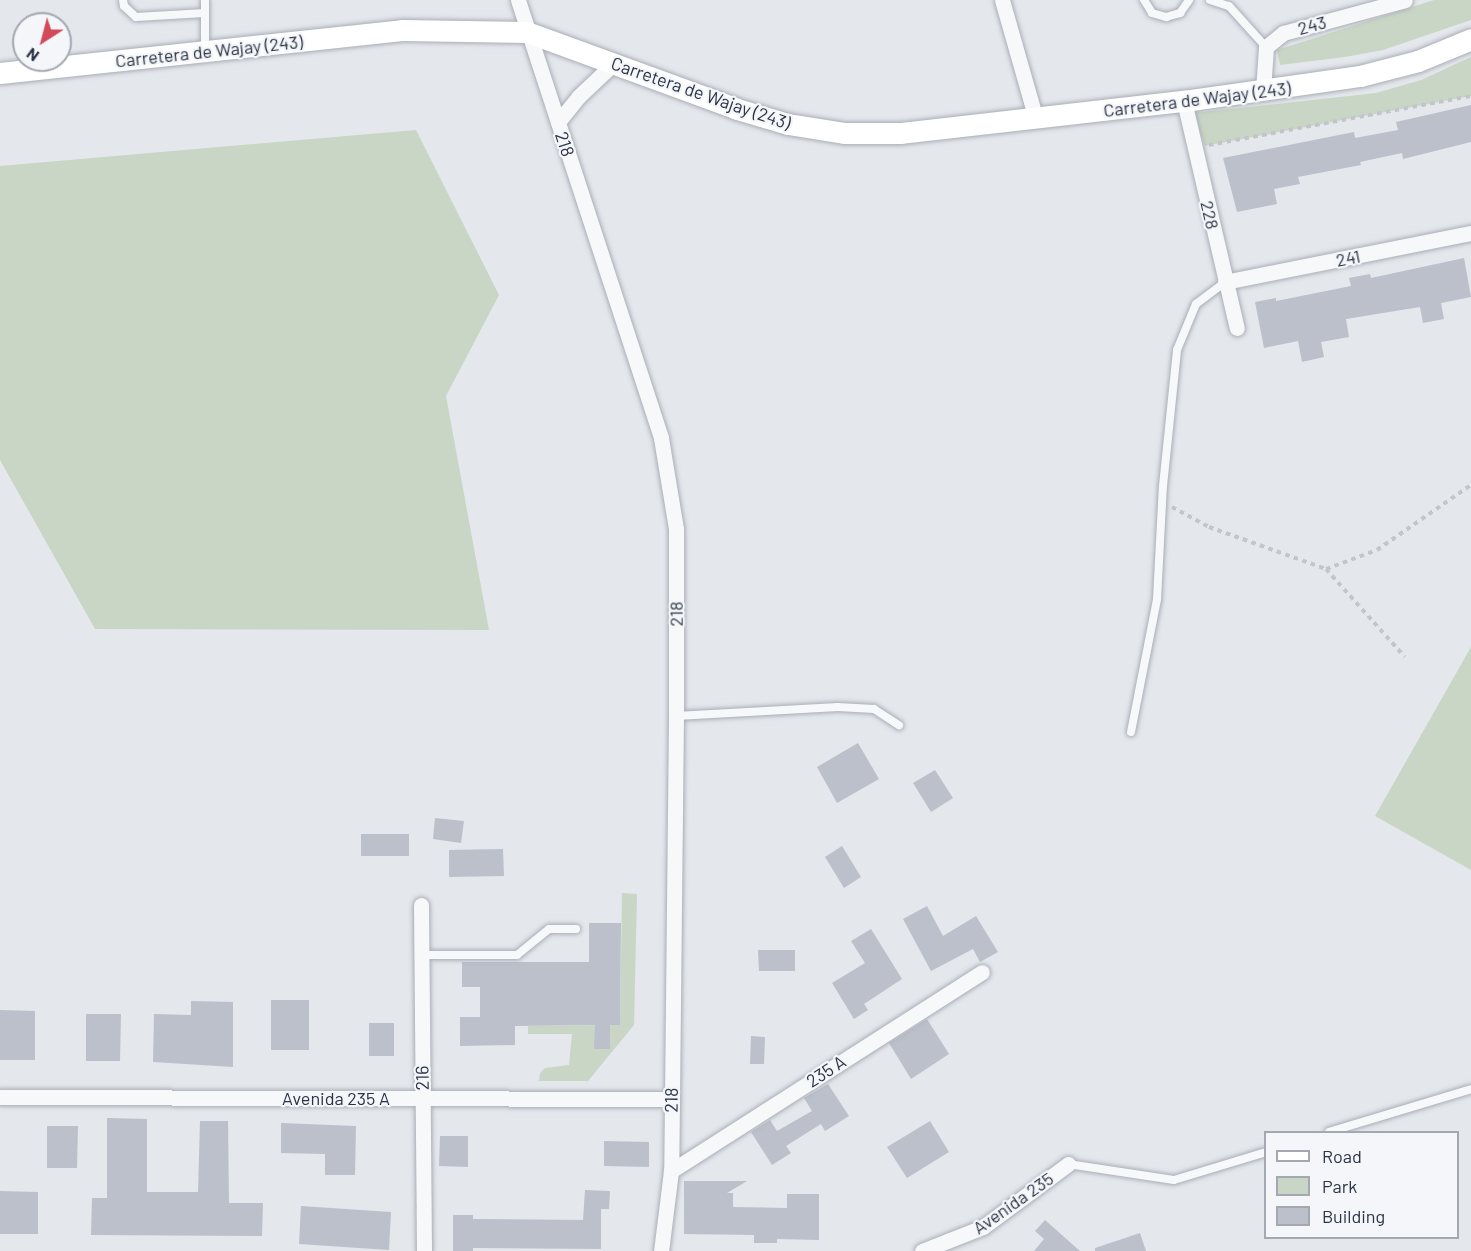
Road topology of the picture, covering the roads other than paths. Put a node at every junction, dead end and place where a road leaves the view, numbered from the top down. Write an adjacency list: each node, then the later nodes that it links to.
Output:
1 (123, 0): 9 (lane)
2 (205, 0): 9 (lane)
3 (518, 0): 10 (street, 218)
4 (1002, 0): 18 (street)
5 (1144, 0): 6 (lane)
6 (1189, 0)
7 (1210, 0): 12 (lane)
8 (1406, 0): 12 (street, 243)
9 (205, 13): 13 (lane)
10 (526, 32): 13 (main road, Carretera de Wajay (243)); 14 (main road, Carretera de Wajay (243)); 19 (street, 218)
11 (1471, 39): 16 (main road, Carretera de Wajay (243))
12 (1266, 47): 16 (street)
13 (205, 53): 15 (main road, Carretera de Wajay (243))
14 (613, 64): 18 (main road, Carretera de Wajay (243)); 19 (street)
15 (0, 73)
16 (1263, 91): 17 (main road, Carretera de Wajay (243))
17 (1184, 101): 18 (main road, Carretera de Wajay (243)); 21 (street, 228)
18 (1036, 119)
19 (558, 122): 23 (street, 218)
20 (1471, 233): 21 (street, 241)
21 (1225, 282): 22 (street, 228); 25 (lane)
22 (1237, 328)
23 (676, 716): 24 (lane); 33 (street, 218)
24 (899, 725)
25 (1131, 732)
26 (421, 905): 28 (street, 216)
27 (576, 929): 28 (lane)
28 (421, 955): 32 (street, 216)
29 (982, 972): 37 (street, 235 A)
30 (1471, 1089): 34 (lane)
31 (0, 1097): 32 (street, Avenida 235 A)
32 (423, 1098): 33 (street, Avenida 235 A); 38 (street, 216)
33 (671, 1099): 37 (street, 218)
34 (1332, 1131)
35 (1264, 1153): 36 (lane)
36 (1068, 1164): 40 (street, Avenida 235)
37 (671, 1171): 39 (street, 218)
38 (424, 1251)
39 (661, 1251)
40 (922, 1251)

